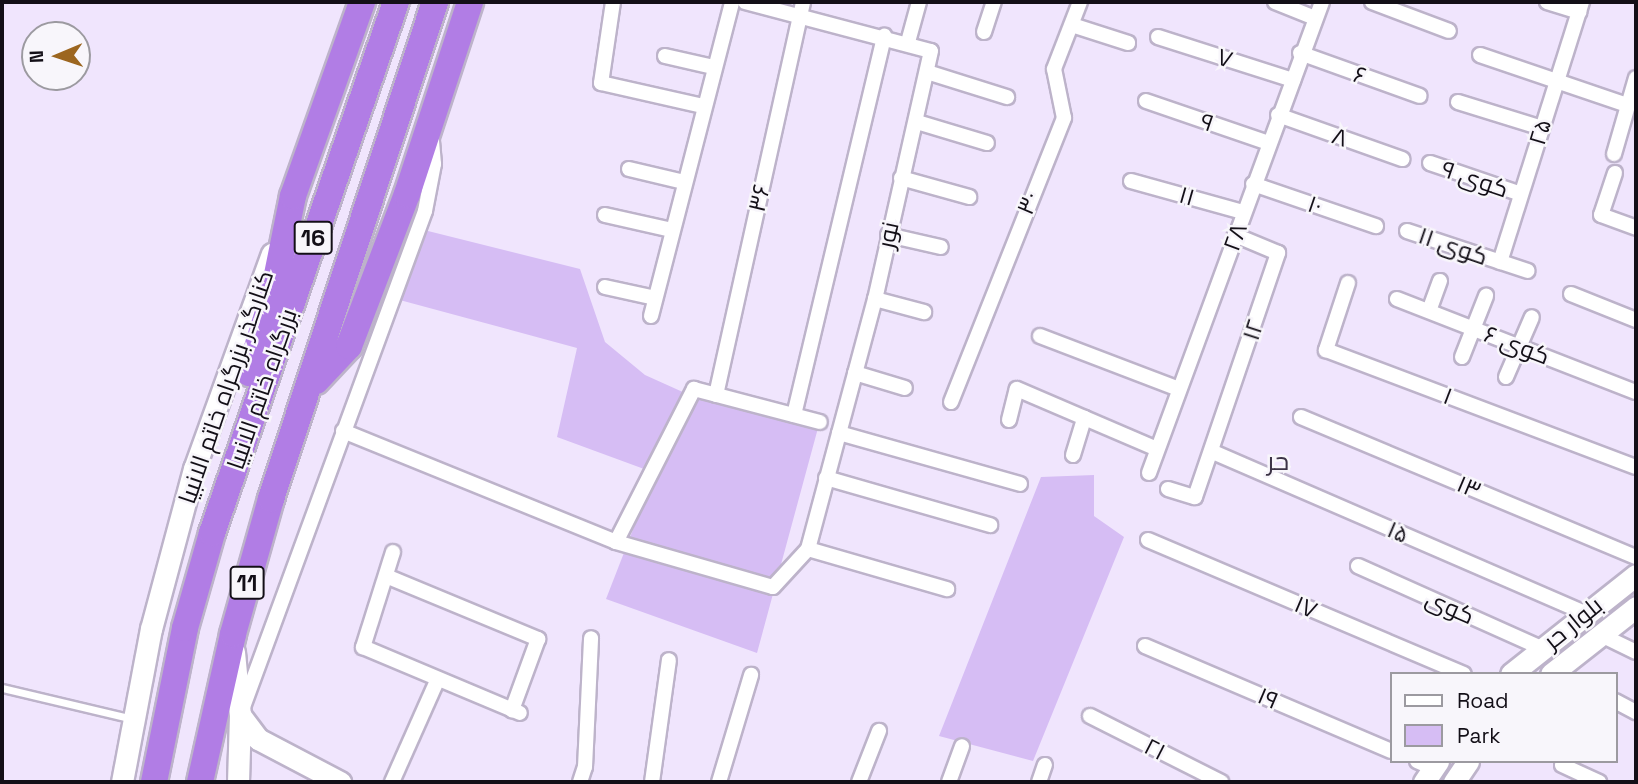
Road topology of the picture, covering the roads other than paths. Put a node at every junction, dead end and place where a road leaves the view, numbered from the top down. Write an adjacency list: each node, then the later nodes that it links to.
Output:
1 (362, 2): 55 (highway, کنارگذر بزرگراه خاتم الانبیا / 16)
2 (396, 2): 105 (highway, بزرگراه خاتم الانبیا / 16)
3 (435, 2): 87 (highway, بزرگراه خاتم الانبیا / 11)
4 (470, 2): 40 (highway)
5 (613, 2): 38 (street)
6 (732, 2): 28 (street)
7 (745, 2): 16 (street)
8 (919, 2): 23 (street)
9 (994, 2): 20 (street)
10 (1080, 2): 18 (street, ۳۰)
11 (1275, 2): 17 (street)
12 (1322, 2): 17 (street, ۲۸)
13 (1372, 2): 19 (street)
14 (1547, 2): 15 (street)
15 (1580, 7): 32 (street, ۲۵)
16 (802, 8): 21 (street); 91 (street, ۳۶)
17 (1315, 18): 25 (street, ۲۸)
18 (1072, 24): 24 (street); 92 (street, ۳۰)
19 (1449, 30)
20 (984, 32)
21 (884, 36): 23 (street); 93 (street)
22 (1158, 37): 31 (street, ۷)
23 (908, 41): 29 (street)
24 (1128, 43)
25 (1300, 53): 31 (street, ۲۸); 33 (street, ۶)
26 (1480, 55): 32 (street)
27 (665, 56): 28 (street)
28 (713, 67): 38 (street)
29 (927, 72): 34 (street); 41 (street, نور)
30 (1636, 78): 37 (street)
31 (1293, 80): 39 (street, ۲۸)
32 (1556, 80): 37 (street); 42 (street, ۲۵)
33 (1420, 96)
34 (1007, 97)
35 (1146, 101): 44 (street, ۹)
36 (1458, 102): 42 (street)
37 (1628, 105): 45 (street)
38 (703, 106): 51 (street)
39 (1278, 115): 44 (street, ۲۸); 46 (street, ۸)
40 (430, 116): 87 (highway); 98 (street)
41 (917, 122): 43 (street); 50 (street, نور)
42 (1542, 128): 54 (street, ۲۵)
43 (987, 143)
44 (1269, 143): 53 (street, ۲۸)
45 (1614, 154)
46 (1402, 159)
47 (1430, 163): 54 (street, کوی ۹)
48 (629, 169): 51 (street)
49 (1615, 173): 60 (street)
50 (901, 178): 56 (street); 63 (street, نور)
51 (684, 181): 61 (street)
52 (1131, 181): 57 (street, ۱۱)
53 (1253, 184): 57 (street, ۲۸); 59 (street, ۱۰)
54 (1521, 194): 66 (street, ۲۵)
55 (293, 196): 105 (highway, 16); 138 (main road, کنارگذر بزرگراه خاتم الانبیا)
56 (969, 197)
57 (1243, 212): 64 (street, ۲۸)
58 (606, 215): 61 (street)
59 (1376, 226)
60 (1636, 228)
61 (672, 230): 73 (street)
62 (1406, 231): 66 (street, کوی ۱۱)
63 (888, 235): 65 (street); 74 (street, نور)
64 (1235, 235): 89 (street, ۲۸); 101 (street, ۱۲)
65 (941, 247)
66 (1500, 262): 67 (street, کوی ۱۱)
67 (1528, 271)
68 (1440, 281): 76 (street)
69 (1348, 283): 103 (street, ۱)
70 (605, 287): 73 (street)
71 (1571, 295): 80 (street)
72 (1486, 296): 81 (street)
73 (655, 298): 78 (street)
74 (875, 299): 77 (street); 85 (street, نور)
75 (1397, 299): 76 (street, کوی ۶)
76 (1429, 311): 81 (street, کوی ۶)
77 (924, 312)
78 (651, 316)
79 (1532, 317): 83 (street)
80 (1636, 320)
81 (1474, 328): 83 (street, کوی ۶); 84 (street)
82 (1040, 336): 89 (street)
83 (1520, 344): 86 (street); 90 (street, کوی ۶)
84 (1462, 357)
85 (855, 373): 88 (street); 99 (street, نور)
86 (1506, 377)
87 (310, 387): 121 (highway, بزرگراه خاتم الانبیا / 11)
88 (905, 388)
89 (1180, 389): 100 (street, ۲۸)
90 (1636, 392)
91 (716, 395): 93 (street); 111 (street)
92 (951, 402)
93 (794, 415): 97 (street)
94 (1301, 417): 114 (street, ۱۳)
95 (1084, 418): 96 (street); 100 (street); 102 (street)
96 (1009, 420)
97 (820, 422)
98 (343, 431): 111 (street); 136 (street)
99 (839, 433): 106 (street, نور); 107 (street)
100 (1157, 449): 104 (street, ۲۸)
101 (1213, 452): 108 (street); 120 (street, ۱۵)
102 (1073, 455)
103 (1636, 467)
104 (1149, 473)
105 (233, 475): 145 (highway, بزرگراه خاتم الانبیا / 16)
106 (826, 478): 109 (street); 112 (street, نور)
107 (1020, 484)
108 (1168, 489)
109 (990, 525)
110 (1148, 540): 128 (street, ۱۷)
111 (617, 542): 112 (street)
112 (808, 549): 118 (street)
113 (393, 552): 117 (street)
114 (1636, 557)
115 (1358, 566): 125 (street, کوی)
116 (1636, 575): 120 (main road, بلوار حر)
117 (386, 576): 132 (street); 132 (street)
118 (947, 589)
119 (1636, 607): 122 (main road, بلوار حر)
120 (1583, 612): 125 (main road, بلوار حر)
121 (233, 634): 136 (main road); 147 (highway, بزرگراه خاتم الانبیا / 11)
122 (1598, 634): 126 (street); 130 (main road, بلوار حر)
123 (591, 638): 151 (street)
124 (1145, 646): 141 (street, ۱۹)
125 (1541, 648): 129 (main road, بلوار حر)
126 (1636, 652)
127 (668, 660): 152 (street)
128 (1459, 672)
129 (1513, 672)
130 (1553, 672)
131 (751, 675): 153 (street)
132 (437, 681): 150 (street)
133 (2, 688): 138 (lane)
134 (1617, 703): 135 (street)
135 (1636, 712)
136 (240, 715): 148 (main road); 149 (main road)
137 (1090, 716): 157 (street, ۲۱)
138 (134, 719): 146 (main road, کنارگذر بزرگراه خاتم الانبیا)
139 (879, 731): 154 (street)
140 (962, 746): 155 (street)
141 (1390, 751)
142 (1467, 763): 158 (main road)
143 (1045, 765): 156 (street)
144 (1562, 765): 159 (street)
145 (154, 777)
146 (122, 782)
147 (200, 782)
148 (238, 782)
149 (340, 782)
150 (392, 782)
151 (580, 782)
152 (652, 782)
153 (719, 782)
154 (859, 782)
155 (949, 782)
156 (1039, 782)
157 (1221, 782)
158 (1454, 782)
159 (1599, 782)

